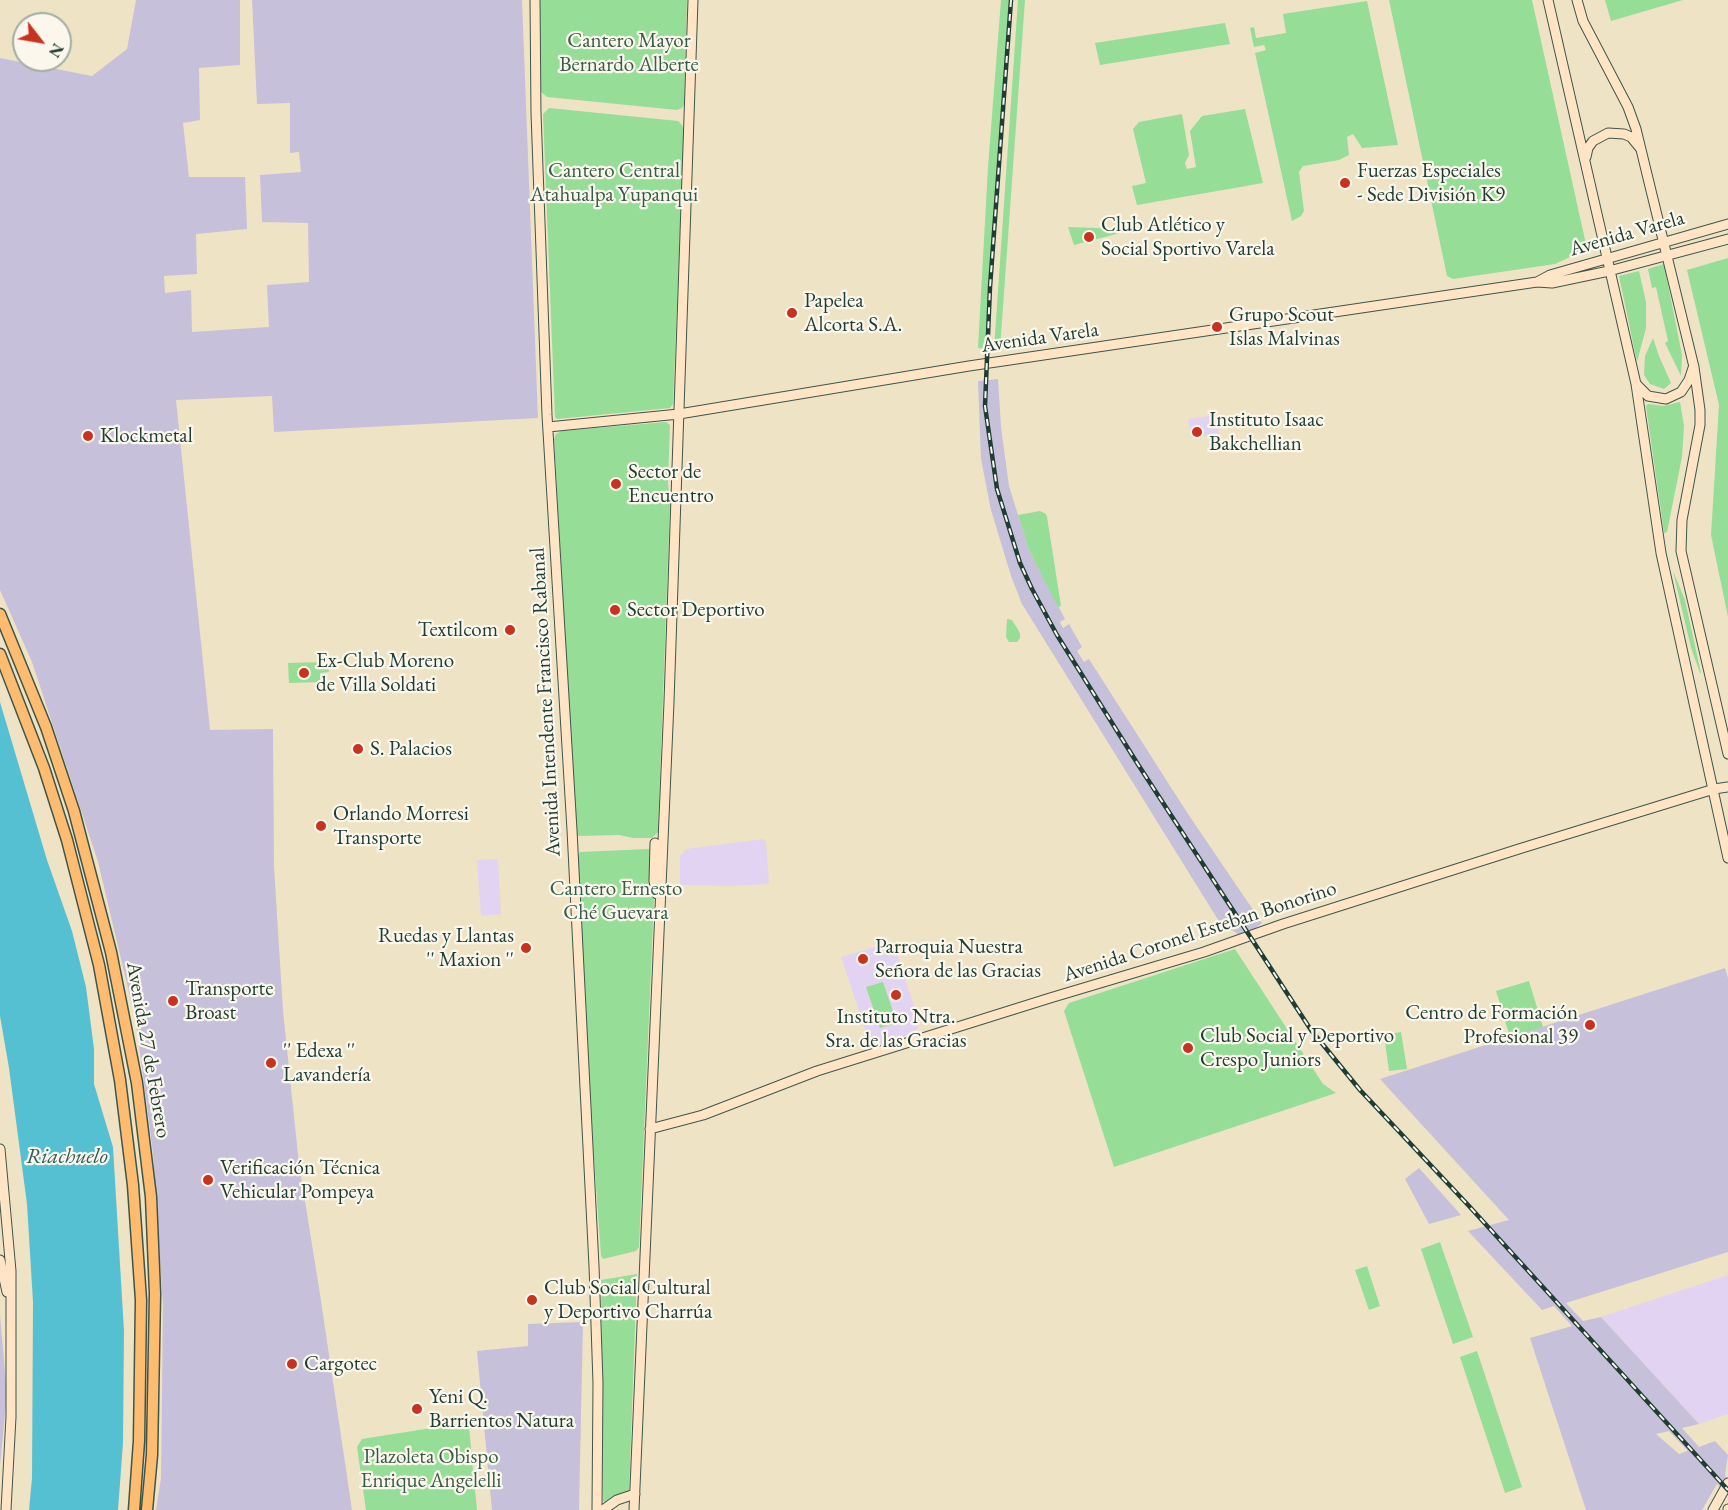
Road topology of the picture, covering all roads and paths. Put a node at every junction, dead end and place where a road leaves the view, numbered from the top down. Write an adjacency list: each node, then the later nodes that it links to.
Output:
1 (535, 0): 17 (main road, Avenida Intendente Francisco Rabanal)
2 (693, 0): 16 (main road)
3 (1548, 0): 6 (main road)
4 (1577, 0): 5 (main road)
5 (1642, 150): 6 (main road); 9 (main road)
6 (1586, 167): 11 (main road)
7 (1728, 224): 9 (main road, Avenida Varela)
8 (1728, 238): 10 (main road, Avenida Varela)
9 (1664, 242): 10 (main road); 11 (main road, Avenida Varela)
10 (1667, 255): 12 (main road, Avenida Varela); 14 (main road)
11 (1606, 260): 12 (main road); 13 (main road, Avenida Varela)
12 (1609, 272): 13 (main road, Avenida Varela); 15 (main road)
13 (1537, 282): 16 (main road, Avenida Varela)
14 (1694, 367): 15 (main road); 20 (main road)
15 (1636, 384): 22 (main road)
16 (679, 414): 17 (main road, Avenida Varela); 27 (main road)
17 (548, 427): 39 (main road, Avenida Intendente Francisco Rabanal)
18 (0, 614): 25 (main road, Avenida 27 de Febrero)
19 (0, 654): 26 (main road, Avenida 27 de Febrero)
20 (1728, 754)
21 (1728, 787): 22 (main road, Avenida Coronel Esteban Bonorino)
22 (1714, 789): 24 (main road); 30 (main road, Avenida Coronel Esteban Bonorino)
23 (655, 843): 27 (main road)
24 (1728, 858)
25 (90, 867): 26 (main road); 28 (main road, Avenida 27 de Febrero)
26 (75, 871): 29 (main road, Avenida 27 de Febrero)
27 (660, 905): 30 (main road)
28 (126, 1022): 29 (main road); 38 (main road, Avenida 27 de Febrero)
29 (111, 1023): 37 (main road, Avenida 27 de Febrero)
30 (650, 1130): 35 (main road)
31 (0, 1149): 33 (main road)
32 (0, 1260): 33 (main road)
33 (10, 1301): 36 (main road)
34 (1728, 1483): 42 (main road)
35 (635, 1494): 40 (main road); 41 (main road)
36 (6, 1510)
37 (134, 1510)
38 (147, 1510)
39 (597, 1510)
40 (603, 1510)
41 (634, 1510)
42 (1713, 1510)

